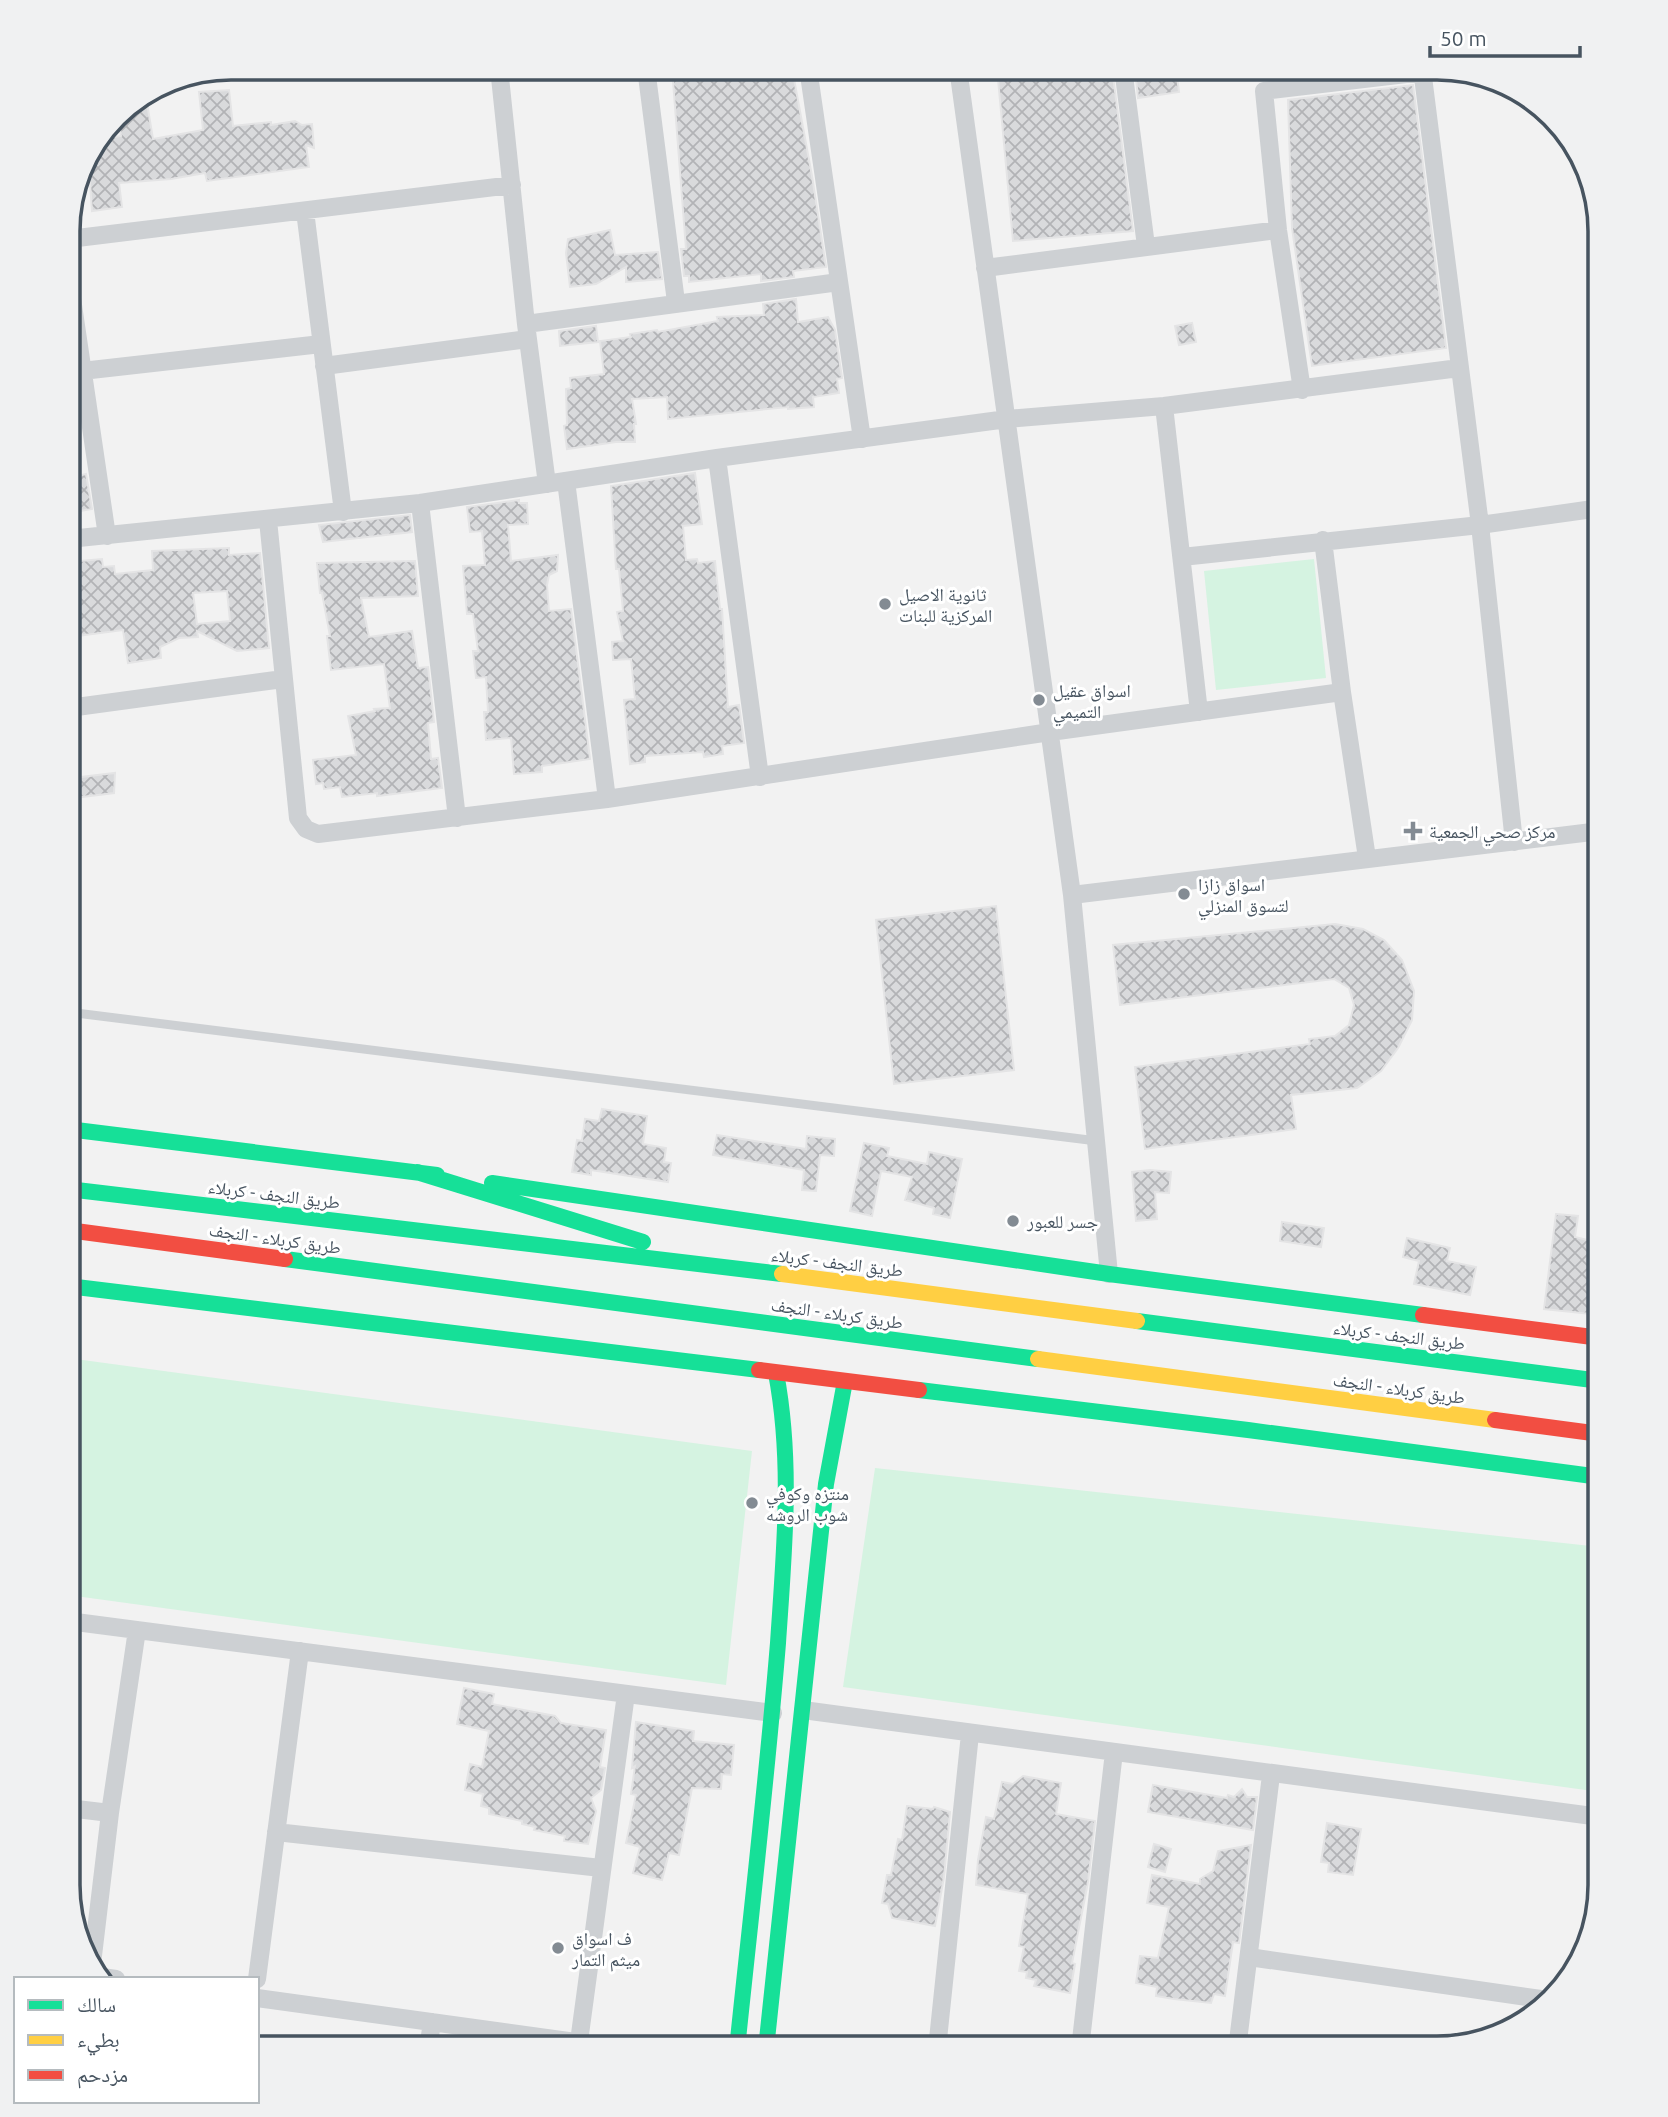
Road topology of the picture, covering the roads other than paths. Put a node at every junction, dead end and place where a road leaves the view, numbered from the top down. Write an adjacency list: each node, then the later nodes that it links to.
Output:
1 (500, 81): 8 (street)
2 (648, 81): 15 (street)
3 (810, 81): 14 (street)
4 (960, 81): 13 (street)
5 (1125, 81): 12 (street)
6 (1339, 81): 10 (street)
7 (1423, 81): 20 (street)
8 (512, 185): 9 (street); 16 (street)
9 (304, 211): 11 (street); 17 (street)
10 (1278, 230): 12 (street); 22 (street)
11 (81, 238)
12 (1146, 246): 13 (street)
13 (985, 268): 24 (street)
14 (839, 282): 15 (street); 25 (street)
15 (676, 302): 16 (street)
16 (527, 331): 19 (street); 28 (street)
17 (321, 344): 19 (street); 21 (street)
18 (81, 363): 21 (street)
19 (324, 366): 31 (street)
20 (1459, 368): 22 (street); 33 (street)
21 (82, 371): 34 (street)
22 (1302, 390): 23 (street)
23 (1164, 406): 24 (street); 37 (street)
24 (1007, 419): 25 (street); 42 (street)
25 (862, 439): 26 (street)
26 (717, 458): 27 (street); 43 (street)
27 (566, 481): 28 (street); 44 (street)
28 (547, 484): 29 (street)
29 (420, 503): 31 (street); 45 (street)
30 (1588, 510): 33 (street)
31 (343, 512): 32 (street)
32 (268, 520): 34 (street); 38 (street)
33 (1480, 524): 36 (street); 47 (street)
34 (107, 536): 35 (street)
35 (81, 539)
36 (1323, 540): 37 (street); 39 (street)
37 (1182, 558): 41 (street)
38 (283, 679): 40 (street); 45 (street)
39 (1342, 692): 41 (street); 48 (street)
40 (81, 706)
41 (1199, 712): 42 (street)
42 (1050, 732): 43 (street); 49 (street)
43 (760, 776): 44 (street)
44 (607, 799): 45 (street)
45 (457, 818)
46 (1588, 833): 47 (street)
47 (1514, 842): 48 (street)
48 (1367, 858): 49 (street)
49 (1072, 895): 52 (street)
50 (81, 1014): 52 (lane)
51 (80, 1131): 53 (main road)
52 (1097, 1140): 57 (street)
53 (417, 1172): 56 (main road); 57 (main road)
54 (80, 1190): 56 (main road, طريق النجف - کربلاء)
55 (80, 1232): 63 (main road, طريق کربلاء - النجف)
56 (726, 1267): 61 (main road, طريق النجف - کربلاء)
57 (1109, 1274): 59 (main road)
58 (80, 1288): 60 (main road)
59 (1588, 1336)
60 (776, 1373): 62 (main road); 66 (main road)
61 (1588, 1379)
62 (845, 1381): 64 (main road); 65 (main road)
63 (1588, 1432)
64 (1588, 1475)
65 (826, 1484): 66 (main road); 71 (main road)
66 (787, 1489): 72 (main road)
67 (80, 1623): 68 (street)
68 (137, 1630): 69 (street); 77 (street)
69 (300, 1651): 70 (street); 79 (street)
70 (626, 1694): 72 (street); 80 (street)
71 (803, 1710): 73 (street); 91 (main road)
72 (773, 1713): 90 (main road)
73 (970, 1734): 74 (street); 92 (street)
74 (1114, 1752): 75 (street); 93 (street)
75 (1271, 1774): 78 (street); 82 (street)
76 (80, 1809): 77 (street)
77 (110, 1813): 81 (street)
78 (1588, 1815)
79 (276, 1832): 80 (street); 83 (street)
80 (601, 1868): 89 (street)
81 (94, 1947)
82 (1249, 1957): 85 (street); 94 (street)
83 (257, 1977)
84 (259, 1998): 86 (street)
85 (1536, 1998)
86 (432, 2022): 87 (street); 88 (street)
87 (430, 2036)
88 (521, 2036)
89 (579, 2036)
90 (738, 2036)
91 (767, 2036)
92 (938, 2036)
93 (1081, 2036)
94 (1239, 2036)

